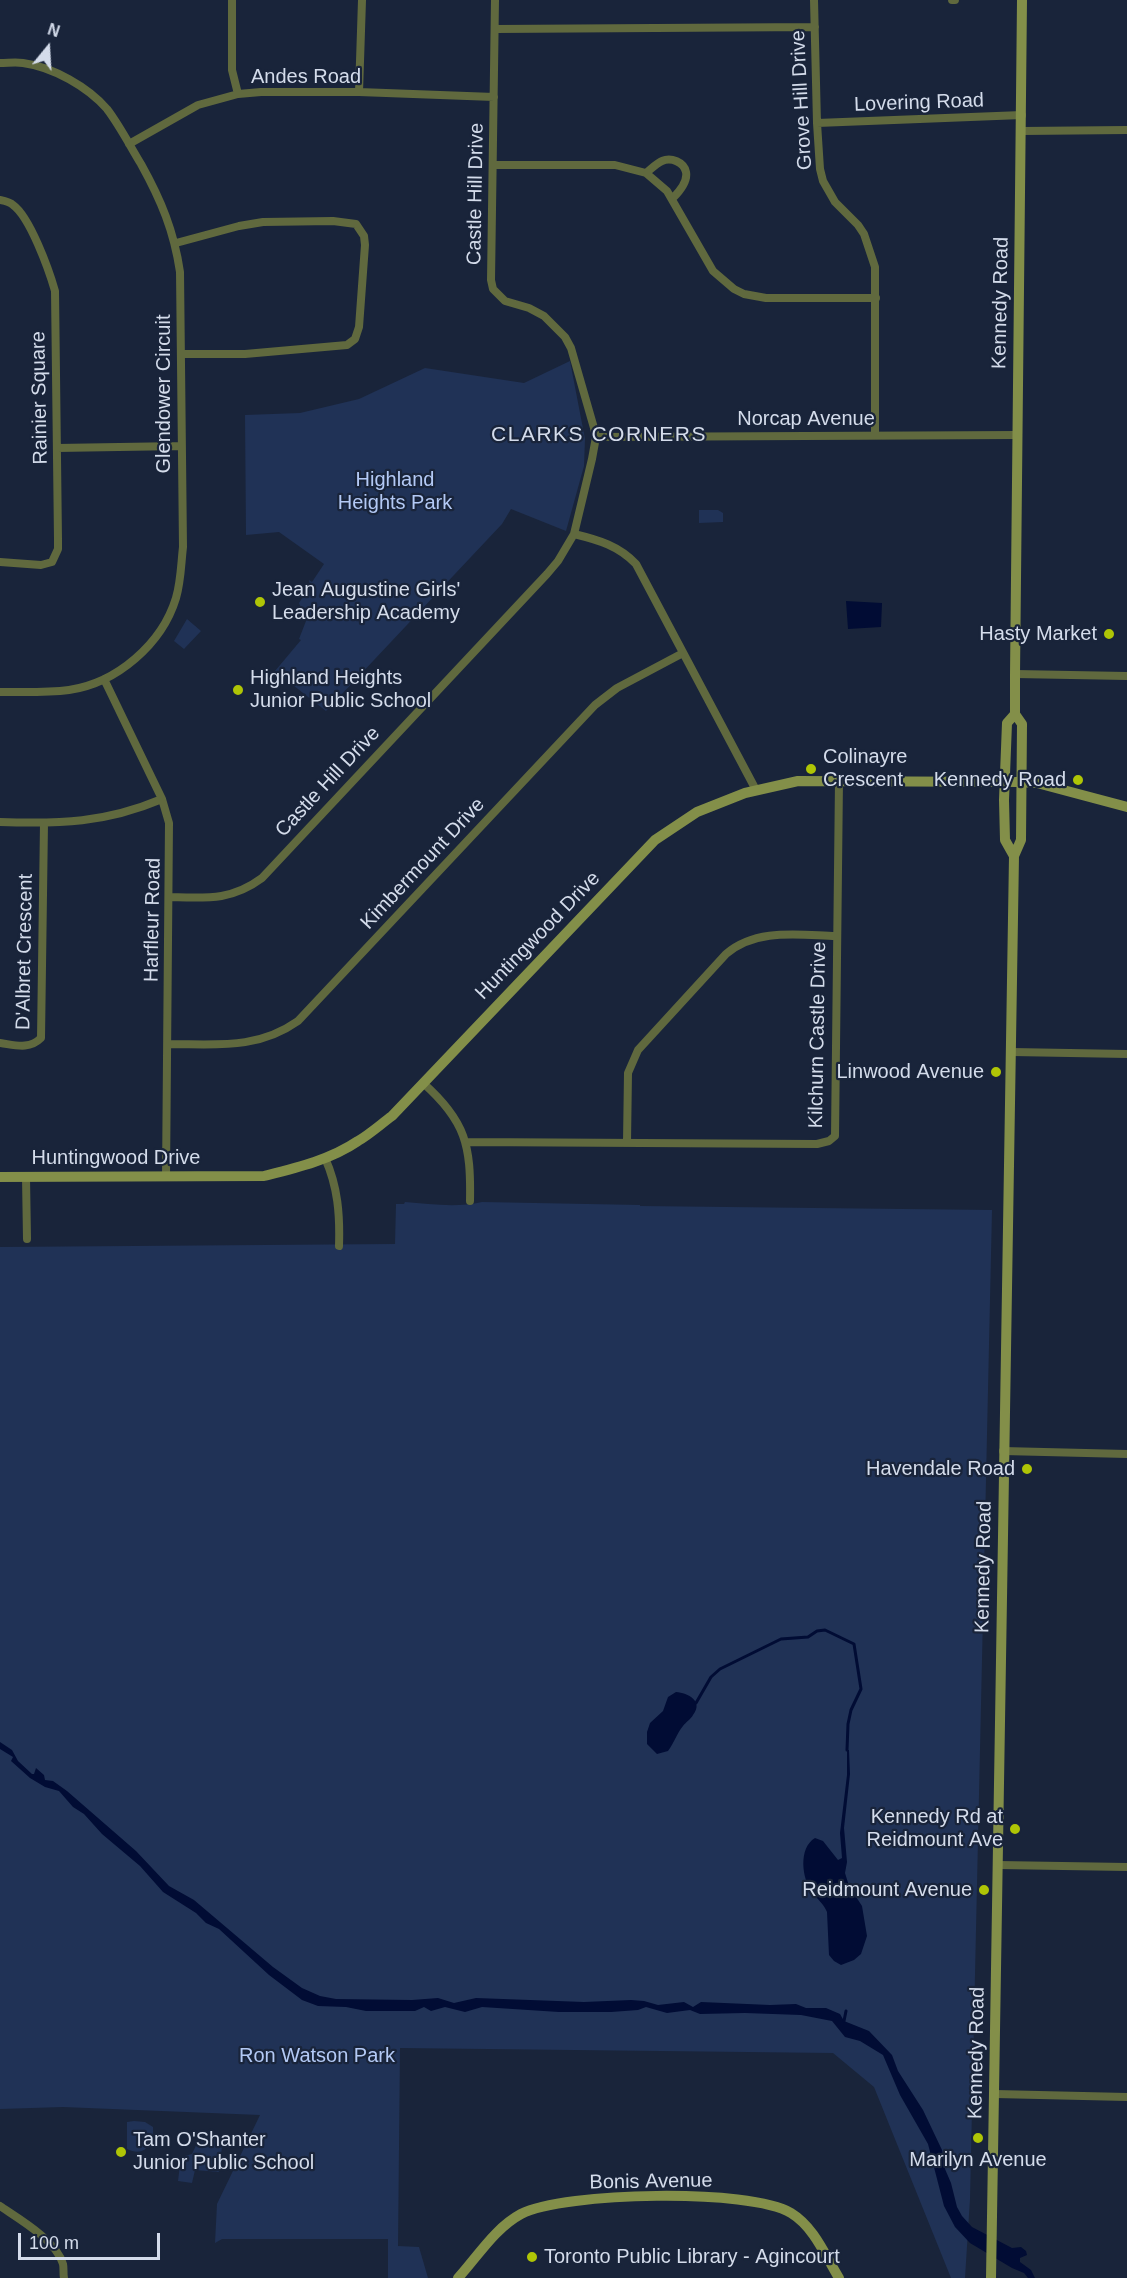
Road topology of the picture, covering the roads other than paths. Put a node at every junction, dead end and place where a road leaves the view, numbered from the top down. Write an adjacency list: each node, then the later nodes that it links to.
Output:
1 (232, 0): 10 (street)
2 (362, 0): 9 (street)
3 (495, 0): 7 (street, Castle Hill Drive)
4 (814, 0): 6 (street, Grove Hill Drive)
5 (1022, 0): 12 (main road, Kennedy Road)
6 (815, 27): 7 (street); 13 (street, Grove Hill Drive)
7 (495, 29): 11 (street, Castle Hill Drive)
8 (0, 63): 16 (street, Glendower Circuit)
9 (359, 92): 10 (street, Andes Road); 11 (street, Andes Road)
10 (238, 94): 16 (street, Andes Road)
11 (494, 97): 17 (street, Castle Hill Drive)
12 (1022, 115): 13 (street, Lovering Road); 15 (main road, Kennedy Road)
13 (817, 123): 22 (street, Grove Hill Drive)
14 (1127, 130): 15 (street)
15 (1022, 131): 25 (main road, Kennedy Road)
16 (129, 144): 21 (street, Glendower Circuit)
17 (495, 165): 18 (street); 26 (street, Castle Hill Drive)
18 (646, 173): 19 (street); 19 (street)
19 (673, 198): 22 (street)
20 (0, 200): 28 (street, Rainier Square)
21 (176, 243): 23 (street, Glendower Circuit); 23 (street)
22 (876, 298): 24 (street, Grove Hill Drive)
23 (181, 354): 27 (street, Glendower Circuit)
24 (875, 435): 25 (street, Norcap Avenue); 26 (street, Norcap Avenue)
25 (1017, 435): 32 (main road, Kennedy Road)
26 (596, 437): 29 (street, Castle Hill Drive)
27 (181, 446): 28 (street); 34 (street, Glendower Circuit)
28 (57, 448): 30 (street, Rainier Square)
29 (574, 534): 31 (street); 46 (street, Castle Hill Drive)
30 (0, 562)
31 (683, 652): 40 (street); 49 (street, Kimbermount Drive)
32 (1015, 674): 33 (street); 36 (main road, Kennedy Road)
33 (1127, 676)
34 (104, 679): 35 (street, Glendower Circuit); 41 (street, Harfleur Road)
35 (0, 692)
36 (1015, 714): 38 (main road, Kennedy Road); 39 (main road, Kennedy Road)
37 (839, 781): 38 (main road, Huntingwood Drive); 40 (main road, Huntingwood Drive); 47 (street, Kilchurn Castle Drive)
38 (1005, 782): 39 (main road, Huntingwood Drive); 45 (main road, Kennedy Road)
39 (1021, 782): 42 (main road, Huntingwood Drive); 45 (main road, Kennedy Road)
40 (756, 790): 52 (main road, Huntingwood Drive)
41 (162, 799): 44 (street); 46 (street, Harfleur Road)
42 (1127, 807)
43 (0, 822): 44 (street)
44 (44, 824): 48 (street, D'Albret Crescent)
45 (1014, 856): 50 (main road, Kennedy Road)
46 (169, 897): 49 (street, Harfleur Road)
47 (836, 936): 54 (street); 54 (street, Kilchurn Castle Drive)
48 (0, 1043)
49 (168, 1044): 56 (street, Harfleur Road)
50 (1012, 1052): 51 (street); 62 (main road, Kennedy Road)
51 (1127, 1054)
52 (423, 1083): 53 (street); 55 (main road, Huntingwood Drive)
53 (467, 1142): 54 (street, Kilchurn Castle Drive); 59 (street)
54 (627, 1142)
55 (325, 1158): 56 (main road, Huntingwood Drive); 61 (street)
56 (166, 1176): 58 (main road, Huntingwood Drive)
57 (0, 1177): 58 (main road, Huntingwood Drive)
58 (26, 1177): 60 (street)
59 (470, 1201)
60 (27, 1239)
61 (339, 1246)
62 (1003, 1451): 63 (street); 64 (main road, Kennedy Road)
63 (1127, 1454)
64 (998, 1865): 65 (street); 66 (main road, Kennedy Road)
65 (1127, 1867)
66 (994, 2094): 67 (street); 69 (main road, Kennedy Road)
67 (1127, 2097)
68 (0, 2206): 70 (street)
69 (991, 2273)
70 (64, 2278)
71 (458, 2278): 72 (main road, Bonis Avenue)
72 (839, 2278)

